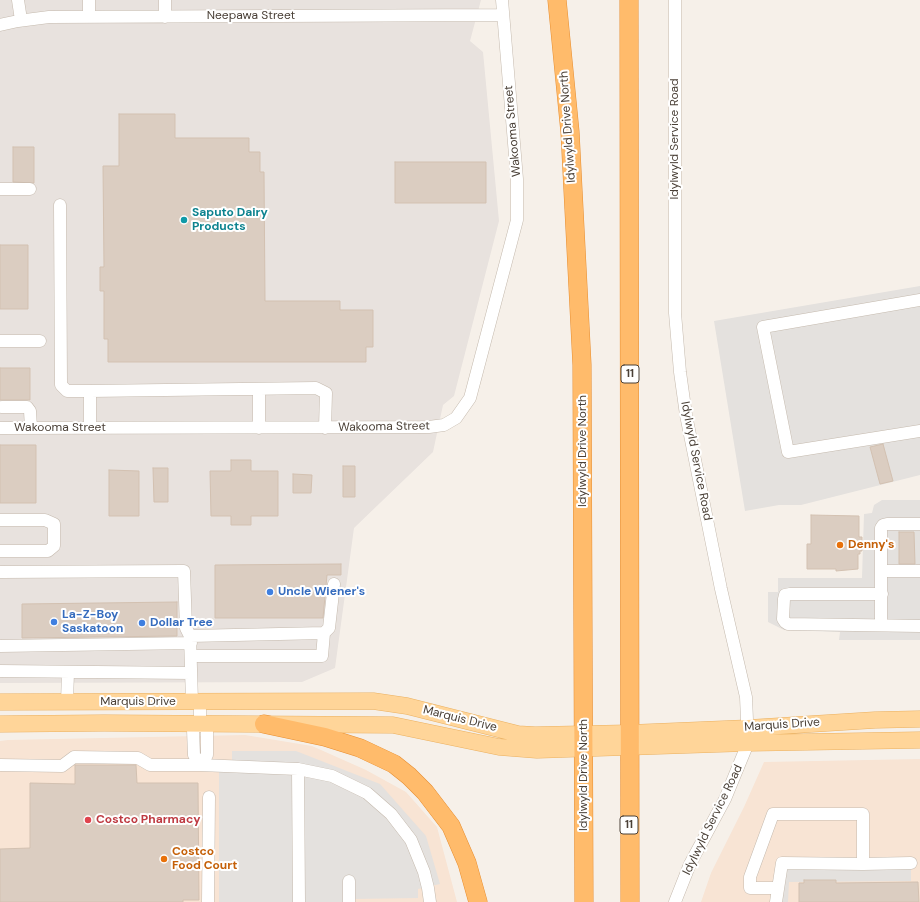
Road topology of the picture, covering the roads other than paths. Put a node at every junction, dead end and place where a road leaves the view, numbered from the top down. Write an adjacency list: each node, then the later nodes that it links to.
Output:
1 (18, 0): 11 (street)
2 (89, 0): 10 (street)
3 (166, 0): 9 (street)
4 (502, 0): 8 (street, Wakooma Street)
5 (557, 0): 55 (highway, Idylwyld Drive North)
6 (629, 0): 53 (highway, 11)
7 (675, 0): 52 (street, Idylwyld Service Road)
8 (503, 15): 9 (street, Neepawa Street); 26 (street, Wakooma Street)
9 (165, 16): 10 (street, Neepawa Street)
10 (90, 17): 11 (street, Neepawa Street)
11 (21, 20): 12 (street, Neepawa Street)
12 (0, 25)
13 (0, 189): 14 (street)
14 (30, 189)
15 (60, 205): 20 (street)
16 (920, 300): 27 (street)
17 (0, 341): 18 (street)
18 (40, 341)
19 (259, 389): 20 (street); 25 (street); 26 (street)
20 (90, 391): 24 (street)
21 (1, 408): 22 (street); 23 (street)
22 (1, 428): 23 (street, Wakooma Street)
23 (31, 428): 24 (street, Wakooma Street)
24 (90, 428): 25 (street, Wakooma Street)
25 (259, 428): 26 (street, Wakooma Street)
26 (326, 428)
27 (920, 431)
28 (0, 520): 30 (street)
29 (920, 524): 31 (street)
30 (0, 551)
31 (882, 571): 32 (street); 35 (street)
32 (920, 571)
33 (0, 572): 39 (street)
34 (334, 584): 38 (street)
35 (882, 594): 36 (street); 36 (street)
36 (881, 625): 37 (street)
37 (920, 626)
38 (324, 633): 39 (street); 41 (street)
39 (191, 640): 40 (street); 41 (street)
40 (0, 646)
41 (191, 656): 44 (street)
42 (0, 671): 43 (street)
43 (68, 672): 44 (street); 46 (street)
44 (191, 673): 47 (street)
45 (1, 702): 46 (main road, Marquis Drive)
46 (68, 702): 47 (main road, Marquis Drive)
47 (196, 702): 49 (street); 55 (main road, Marquis Drive)
48 (920, 719): 52 (main road, Marquis Drive)
49 (200, 724): 50 (main road, Marquis Drive); 51 (main road, Marquis Drive); 56 (street)
50 (264, 724): 55 (main road, Marquis Drive); 68 (highway)
51 (4, 725)
52 (748, 736): 53 (main road, Marquis Drive); 54 (main road, Marquis Drive); 71 (street, Idylwyld Service Road)
53 (629, 740): 55 (main road, Marquis Drive); 70 (highway, 11)
54 (920, 740)
55 (584, 741): 69 (highway, Idylwyld Drive North)
56 (200, 765): 57 (street); 58 (street)
57 (0, 766)
58 (298, 769): 65 (street); 67 (street)
59 (209, 796): 64 (street)
60 (911, 863): 61 (street)
61 (863, 864): 63 (street); 63 (street)
62 (349, 881): 66 (street)
63 (778, 888): 72 (street)
64 (208, 902)
65 (299, 902)
66 (349, 902)
67 (430, 902)
68 (478, 902)
69 (584, 902)
70 (630, 902)
71 (676, 902)
72 (776, 902)

